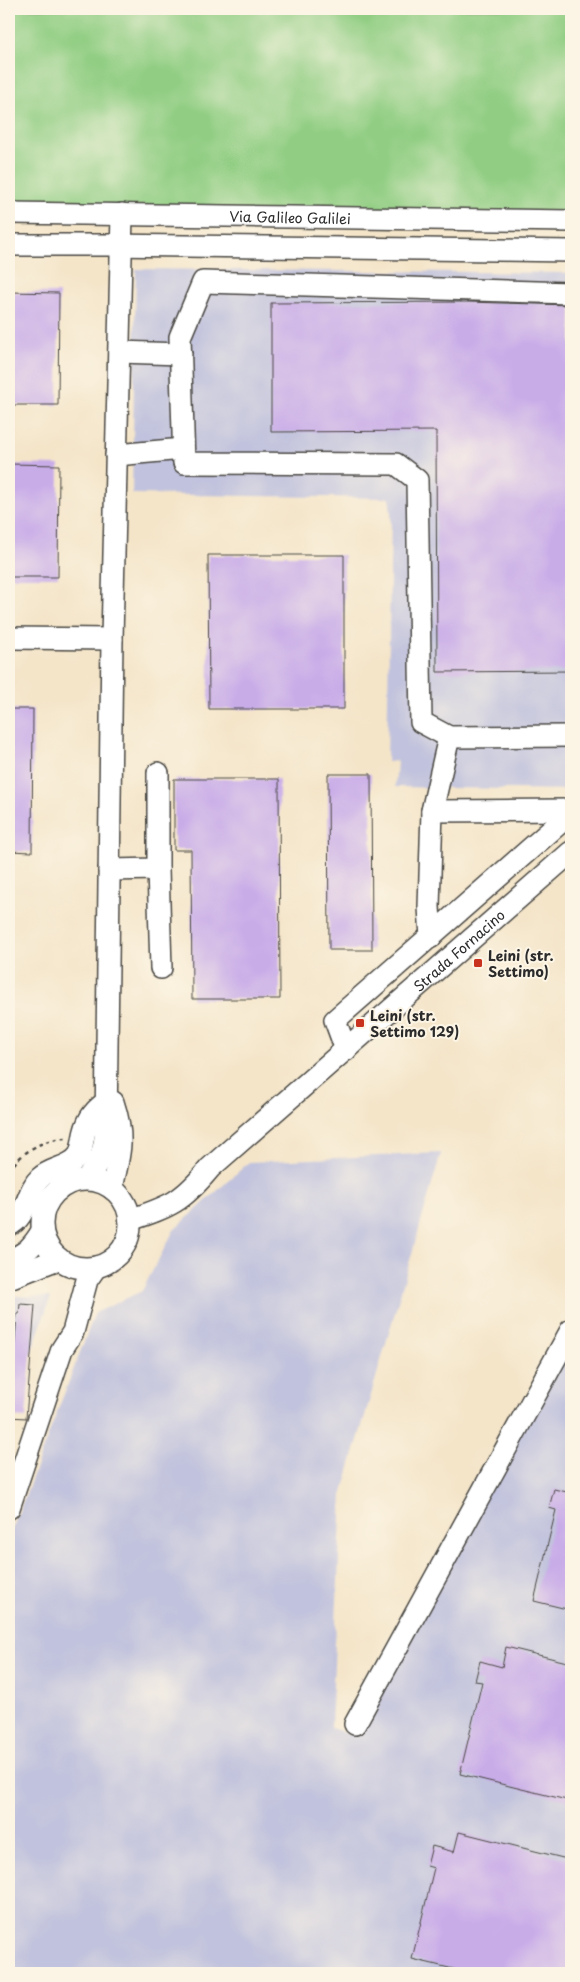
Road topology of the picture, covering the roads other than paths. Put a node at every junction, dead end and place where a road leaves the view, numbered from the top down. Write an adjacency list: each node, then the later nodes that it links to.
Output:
1 (16, 213): 2 (street, Via Galileo Galilei); 6 (street)
2 (122, 214): 3 (street, Via Galileo Galilei); 7 (street)
3 (194, 216): 4 (street, Via Galileo Galilei); 8 (street)
4 (378, 220): 5 (street, Via Galileo Galilei); 9 (street)
5 (571, 221)
6 (16, 245): 7 (street)
7 (121, 245): 8 (street); 12 (street)
8 (194, 246): 9 (street)
9 (378, 248): 10 (street)
10 (571, 251)
11 (571, 292): 13 (street)
12 (119, 352): 13 (street); 15 (street)
13 (181, 354): 14 (street)
14 (184, 449): 15 (street); 19 (street)
15 (116, 455): 17 (street)
16 (9, 638): 17 (street)
17 (112, 639): 25 (street)
18 (571, 736): 19 (street)
19 (449, 737): 21 (street)
20 (158, 773): 24 (street)
21 (432, 811): 22 (street); 26 (street)
22 (571, 811): 26 (street)
23 (571, 852): 28 (street, Strada Fornacino)
24 (158, 869): 25 (street); 27 (street)
25 (109, 870): 29 (street)
26 (431, 936): 28 (street)
27 (161, 968)
28 (346, 1050): 31 (street, Strada Fornacino)
29 (106, 1080): 30 (street); 33 (street)
30 (106, 1102): 32 (street); 35 (street)
31 (210, 1168): 33 (street, Strada Fornacino); 34 (street, Strada Fornacino)
32 (86, 1180): 33 (street); 36 (street)
33 (116, 1192): 34 (street)
34 (130, 1220): 39 (street)
35 (9, 1225)
36 (42, 1231): 37 (street); 38 (street)
37 (9, 1260)
38 (61, 1261): 39 (street); 40 (street); 42 (street)
39 (96, 1268): 42 (street)
40 (9, 1278)
41 (571, 1330): 44 (street)
42 (62, 1349): 43 (street)
43 (9, 1508)
44 (354, 1724)

